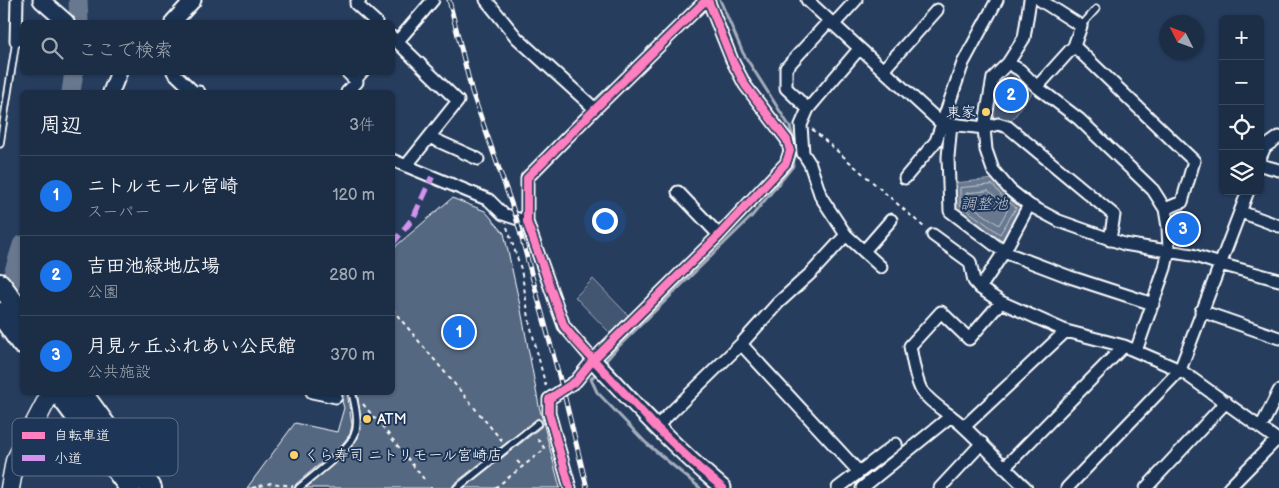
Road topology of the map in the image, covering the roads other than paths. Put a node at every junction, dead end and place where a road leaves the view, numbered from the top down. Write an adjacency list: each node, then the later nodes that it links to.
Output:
1 (18, 0): 20 (street)
2 (41, 0): 15 (street)
3 (193, 0): 16 (street)
4 (360, 0): 17 (street)
5 (433, 0): 21 (street)
6 (486, 0): 36 (street)
7 (707, 0): 36 (street); 43 (street)
8 (856, 0): 18 (street)
9 (997, 0): 38 (street)
10 (1030, 0): 25 (street)
11 (1040, 0): 19 (street)
12 (813, 2): 18 (street)
13 (1096, 9): 19 (lane)
14 (937, 10): 26 (street)
15 (64, 20)
16 (175, 20)
17 (374, 20)
18 (831, 23): 24 (street); 37 (street)
19 (1081, 26): 23 (street)
20 (16, 41): 42 (lane)
21 (395, 41)
22 (395, 43): 40 (street)
23 (1074, 46): 32 (street); 55 (street)
24 (859, 49): 26 (street); 37 (street)
25 (1008, 63): 32 (street); 39 (street)
26 (883, 70): 38 (street)
27 (118, 75): 33 (street)
28 (177, 75): 34 (street)
29 (350, 75): 31 (street)
30 (363, 75): 31 (lane)
31 (357, 82): 35 (street)
32 (1037, 87): 55 (street)
33 (112, 90)
34 (192, 90)
35 (349, 90)
36 (595, 109): 58 (street)
37 (808, 109): 45 (street)
38 (942, 124): 51 (street)
39 (984, 128): 54 (street); 63 (street); 66 (street)
40 (429, 137): 46 (street); 48 (street)
41 (1279, 137): 44 (street)
42 (0, 144)
43 (790, 150): 45 (lane); 60 (street)
44 (1264, 150)
45 (803, 153): 61 (street)
46 (478, 159)
47 (395, 161): 48 (street)
48 (406, 166): 58 (street)
49 (1264, 166): 50 (street)
50 (1279, 170)
51 (905, 178)
52 (678, 192): 60 (street)
53 (1247, 195): 56 (street)
54 (1029, 205): 63 (street); 66 (street)
55 (1165, 209): 64 (street)
56 (1241, 212): 59 (street); 67 (street)
57 (891, 220): 65 (street)
58 (527, 222): 83 (street)
59 (1279, 226)
60 (719, 235): 83 (street)
61 (846, 235): 65 (street); 80 (street)
62 (933, 235): 71 (street)
63 (1110, 240): 64 (street)
64 (1169, 250): 67 (street); 73 (street)
65 (864, 251): 68 (street)
66 (1004, 252): 71 (street); 73 (street)
67 (1220, 264): 69 (street); 75 (street)
68 (881, 267)
69 (1279, 280)
70 (0, 284): 74 (highway)
71 (980, 288): 72 (street)
72 (1002, 302): 77 (street); 91 (street)
73 (1153, 304): 82 (street)
74 (20, 311)
75 (1201, 311): 78 (street); 84 (street)
76 (0, 313): 79 (highway)
77 (1066, 331): 81 (street); 97 (street)
78 (1279, 338)
79 (20, 341)
80 (741, 344): 96 (street); 103 (street)
81 (1124, 346): 82 (street); 102 (street)
82 (1136, 351): 84 (street)
83 (593, 360): 96 (street); 111 (street)
84 (1180, 370): 90 (street); 116 (street)
85 (1279, 391): 98 (street)
86 (50, 395): 92 (main road)
87 (60, 395): 93 (highway)
88 (83, 395): 94 (highway)
89 (352, 395): 106 (lane)
90 (1226, 402): 98 (street); 117 (street)
91 (951, 416): 97 (street); 114 (street)
92 (38, 418)
93 (78, 418)
94 (100, 418)
95 (538, 424): 110 (lane)
96 (656, 427): 112 (street)
97 (964, 427): 100 (street)
98 (1260, 427): 99 (street)
99 (1278, 440): 118 (street)
100 (982, 443): 102 (street); 115 (street)
101 (896, 444): 103 (street)
102 (1004, 468): 107 (street)
103 (859, 472): 113 (street)
104 (121, 476): 108 (highway)
105 (142, 476): 109 (highway)
106 (296, 487)
107 (1023, 487)
108 (130, 488)
109 (151, 488)
110 (457, 488)
111 (570, 488)
112 (724, 488)
113 (838, 488)
114 (862, 488)
115 (940, 488)
116 (1067, 488)
117 (1146, 488)
118 (1229, 488)

